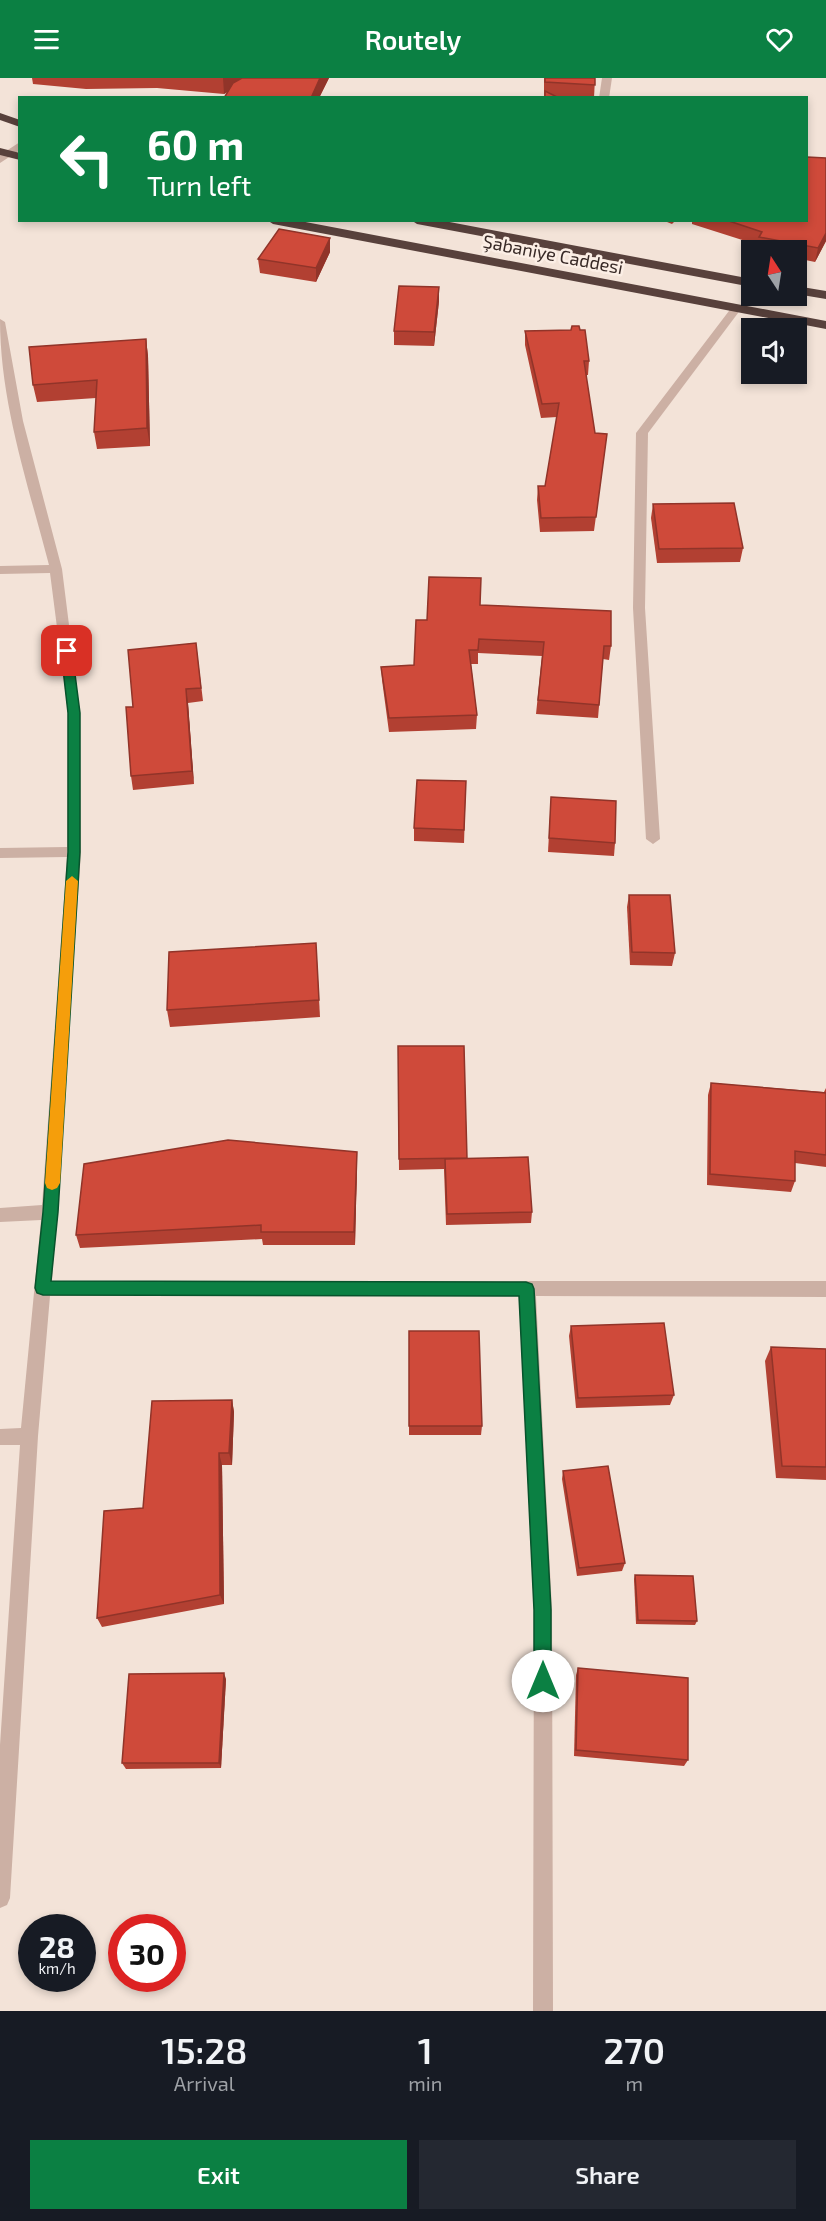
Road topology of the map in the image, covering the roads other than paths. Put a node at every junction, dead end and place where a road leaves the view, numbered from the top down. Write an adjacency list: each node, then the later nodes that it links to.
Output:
1 (607, 78): 2 (street)
2 (604, 96)
3 (0, 117): 4 (highway)
4 (18, 123)
5 (283, 222): 10 (highway, Şabaniye Caddesi)
6 (428, 222): 7 (highway)
7 (741, 281)
8 (807, 292): 9 (highway)
9 (826, 295)
10 (736, 309): 12 (highway, Şabaniye Caddesi); 16 (street)
11 (0, 322): 13 (street)
12 (826, 325)
13 (5, 370): 14 (street)
14 (56, 569): 15 (street); 17 (street)
15 (0, 570)
16 (653, 839)
17 (74, 852): 18 (street); 19 (street)
18 (0, 853)
19 (50, 1212): 20 (street); 21 (street)
20 (0, 1215)
21 (43, 1288): 22 (street); 24 (street)
22 (526, 1289): 23 (street); 27 (street)
23 (826, 1290)
24 (29, 1436): 25 (street); 26 (street)
25 (0, 1437)
26 (0, 1898)
27 (543, 2011)

